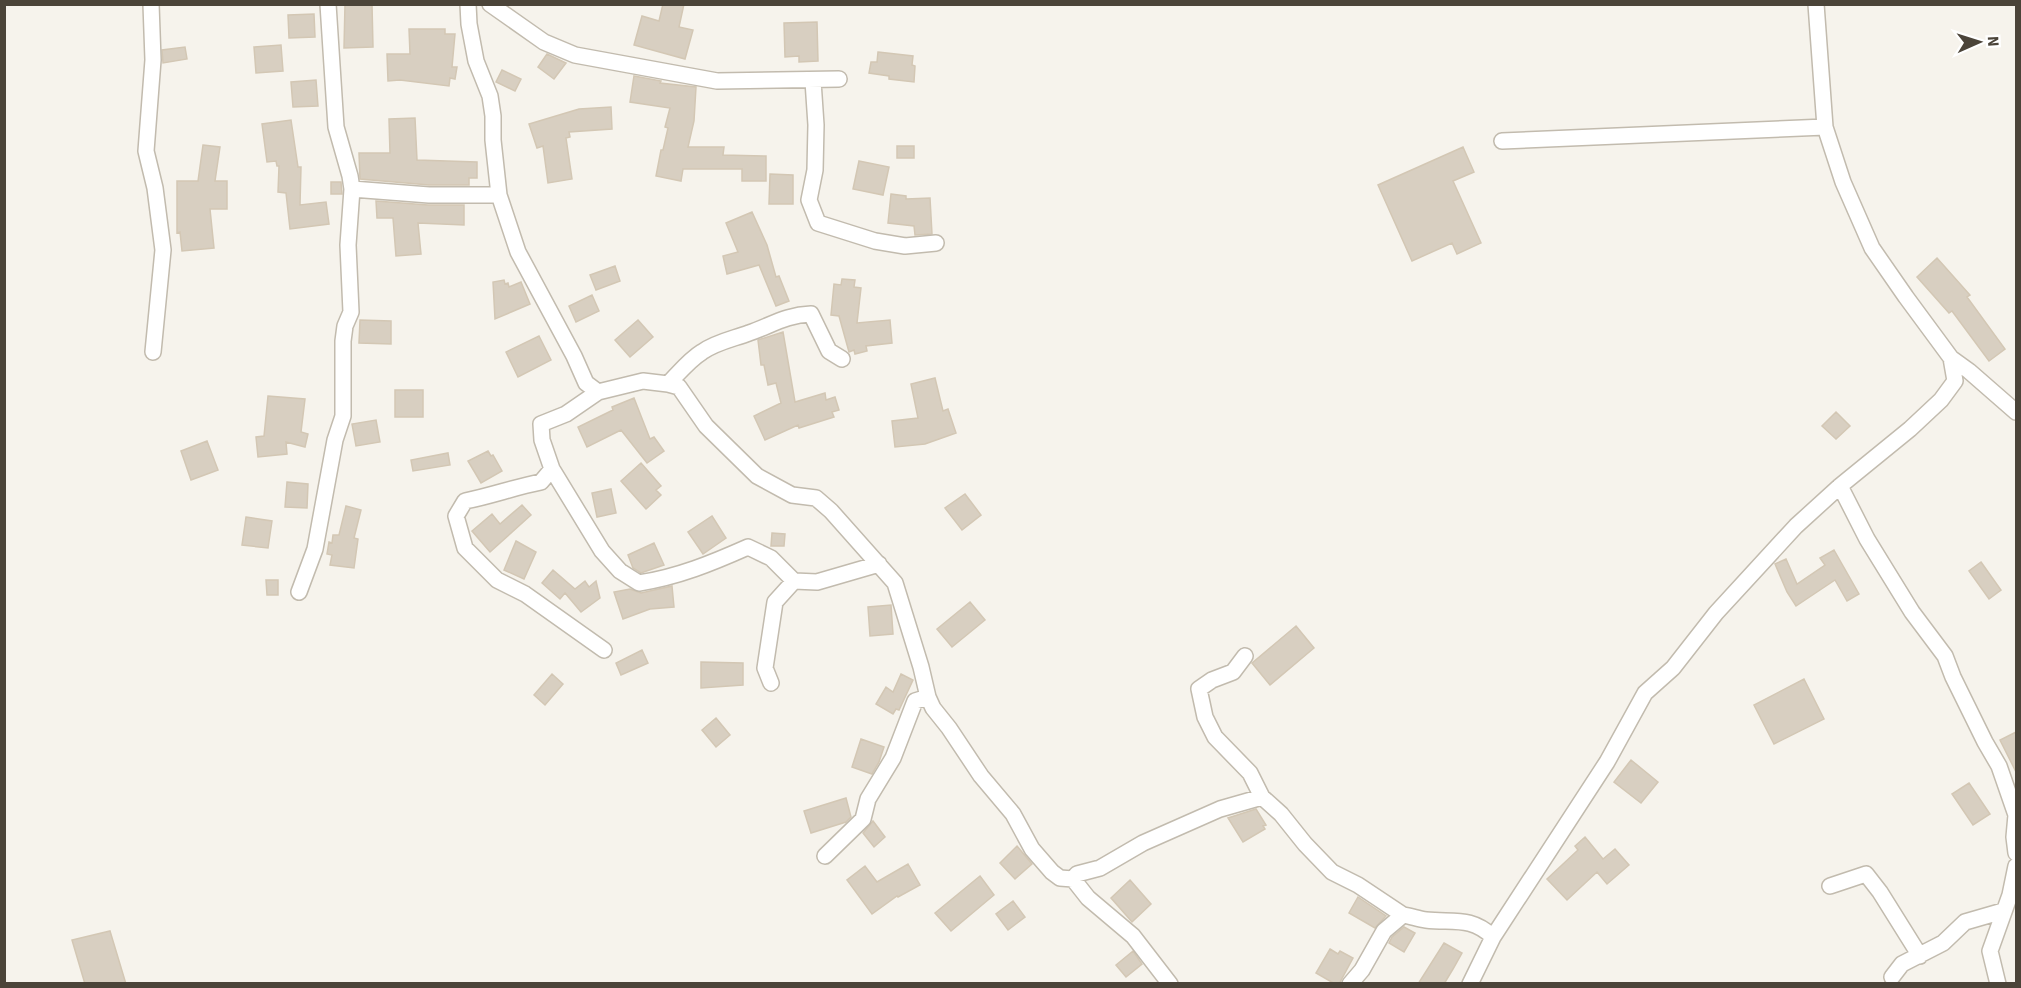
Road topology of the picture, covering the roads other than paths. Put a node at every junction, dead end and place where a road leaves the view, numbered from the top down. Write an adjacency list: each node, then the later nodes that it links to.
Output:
1 (151, 4): 13 (street)
2 (328, 4): 10 (street)
3 (468, 4): 11 (street)
4 (490, 4): 7 (street)
5 (1816, 4): 8 (street)
6 (839, 80): 7 (street)
7 (813, 81): 12 (street)
8 (1825, 127): 9 (street); 14 (street)
9 (1502, 141)
10 (351, 189): 11 (street); 23 (street)
11 (499, 195): 17 (street)
12 (936, 243)
13 (153, 352)
14 (1952, 358): 18 (street); 20 (street)
15 (842, 359): 16 (street)
16 (668, 384): 17 (street); 21 (street)
17 (598, 392): 19 (street)
18 (2016, 412)
19 (552, 469): 22 (street); 24 (street)
20 (1840, 486): 29 (street); 36 (street)
21 (879, 564): 22 (street); 27 (street)
22 (794, 581): 26 (street)
23 (299, 592)
24 (604, 650)
25 (1245, 656): 28 (street)
26 (771, 683)
27 (928, 697): 30 (street); 32 (street)
28 (1262, 797): 32 (street); 35 (street)
29 (2016, 853)
30 (825, 856)
31 (2016, 866): 34 (street)
32 (1073, 879): 39 (street)
33 (1830, 886): 37 (street)
34 (2003, 911): 37 (street); 42 (street)
35 (1403, 915): 36 (street); 40 (street)
36 (1493, 937): 41 (street)
37 (1920, 956): 38 (street)
38 (1892, 977)
39 (1170, 984)
40 (1350, 984)
41 (1470, 984)
42 (1998, 984)

